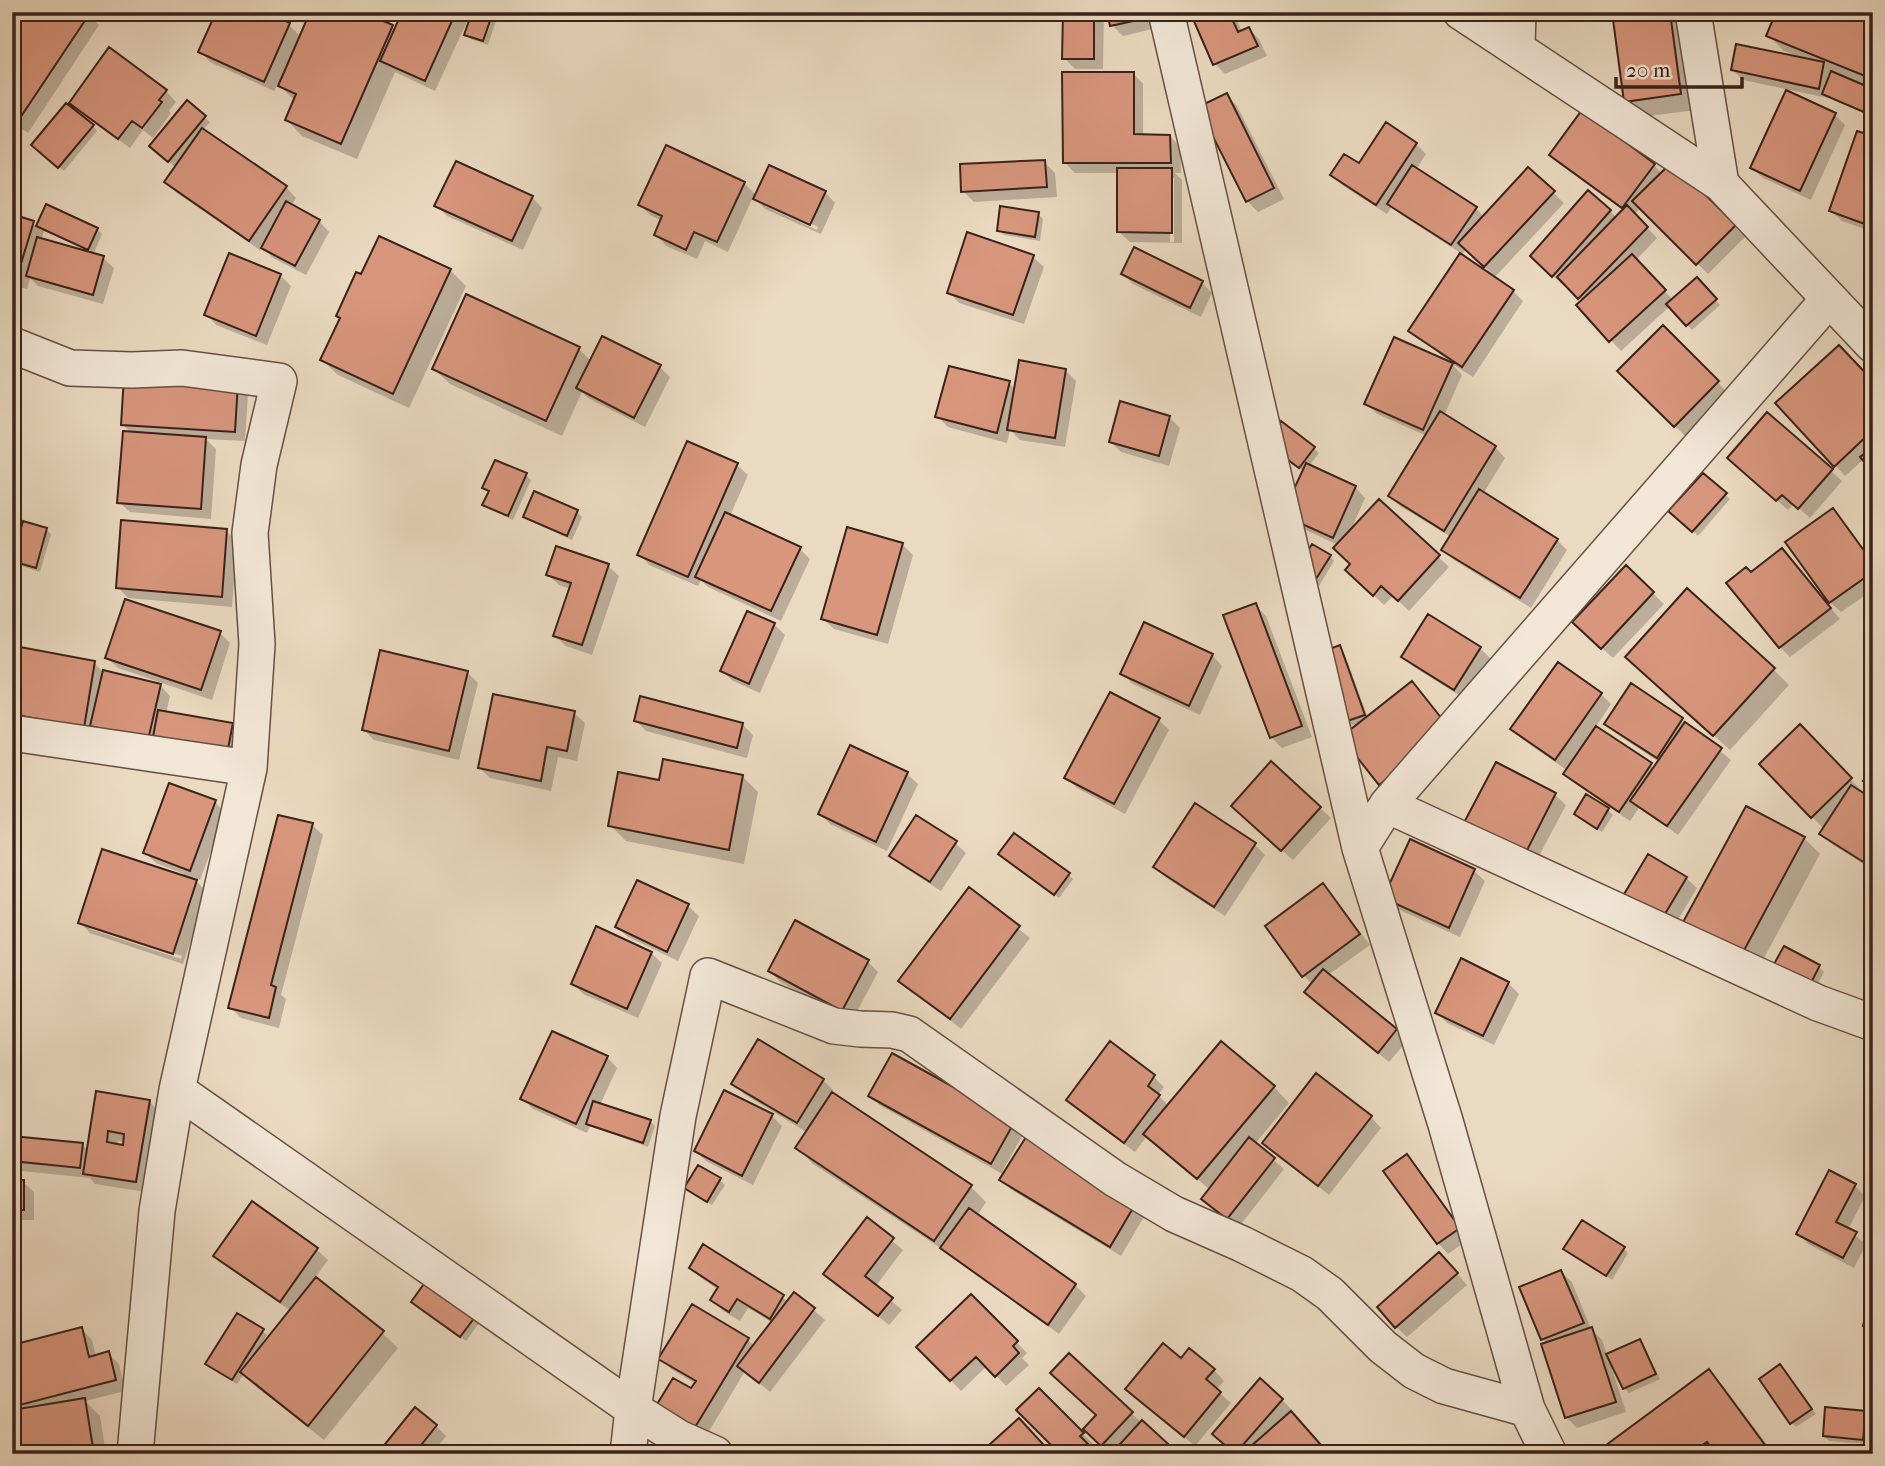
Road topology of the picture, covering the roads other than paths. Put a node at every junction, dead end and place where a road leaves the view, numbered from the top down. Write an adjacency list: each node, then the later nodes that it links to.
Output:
1 (1166, 12): 13 (street)
2 (1461, 12): 5 (street)
3 (1518, 12): 5 (street)
4 (1693, 12): 6 (street)
5 (1517, 47): 6 (street)
6 (1721, 184): 7 (street)
7 (1829, 299): 9 (street); 12 (street)
8 (12, 345): 11 (street)
9 (1873, 345)
10 (12, 733): 11 (street)
11 (248, 768): 15 (street)
12 (1387, 805): 13 (street); 14 (street)
13 (1360, 848): 17 (street)
14 (1873, 1023)
15 (177, 1090): 16 (street); 18 (street)
16 (633, 1409): 17 (street); 19 (street); 20 (street)
17 (1527, 1409): 21 (street)
18 (135, 1454)
19 (628, 1454)
20 (715, 1454)
21 (1549, 1454)

